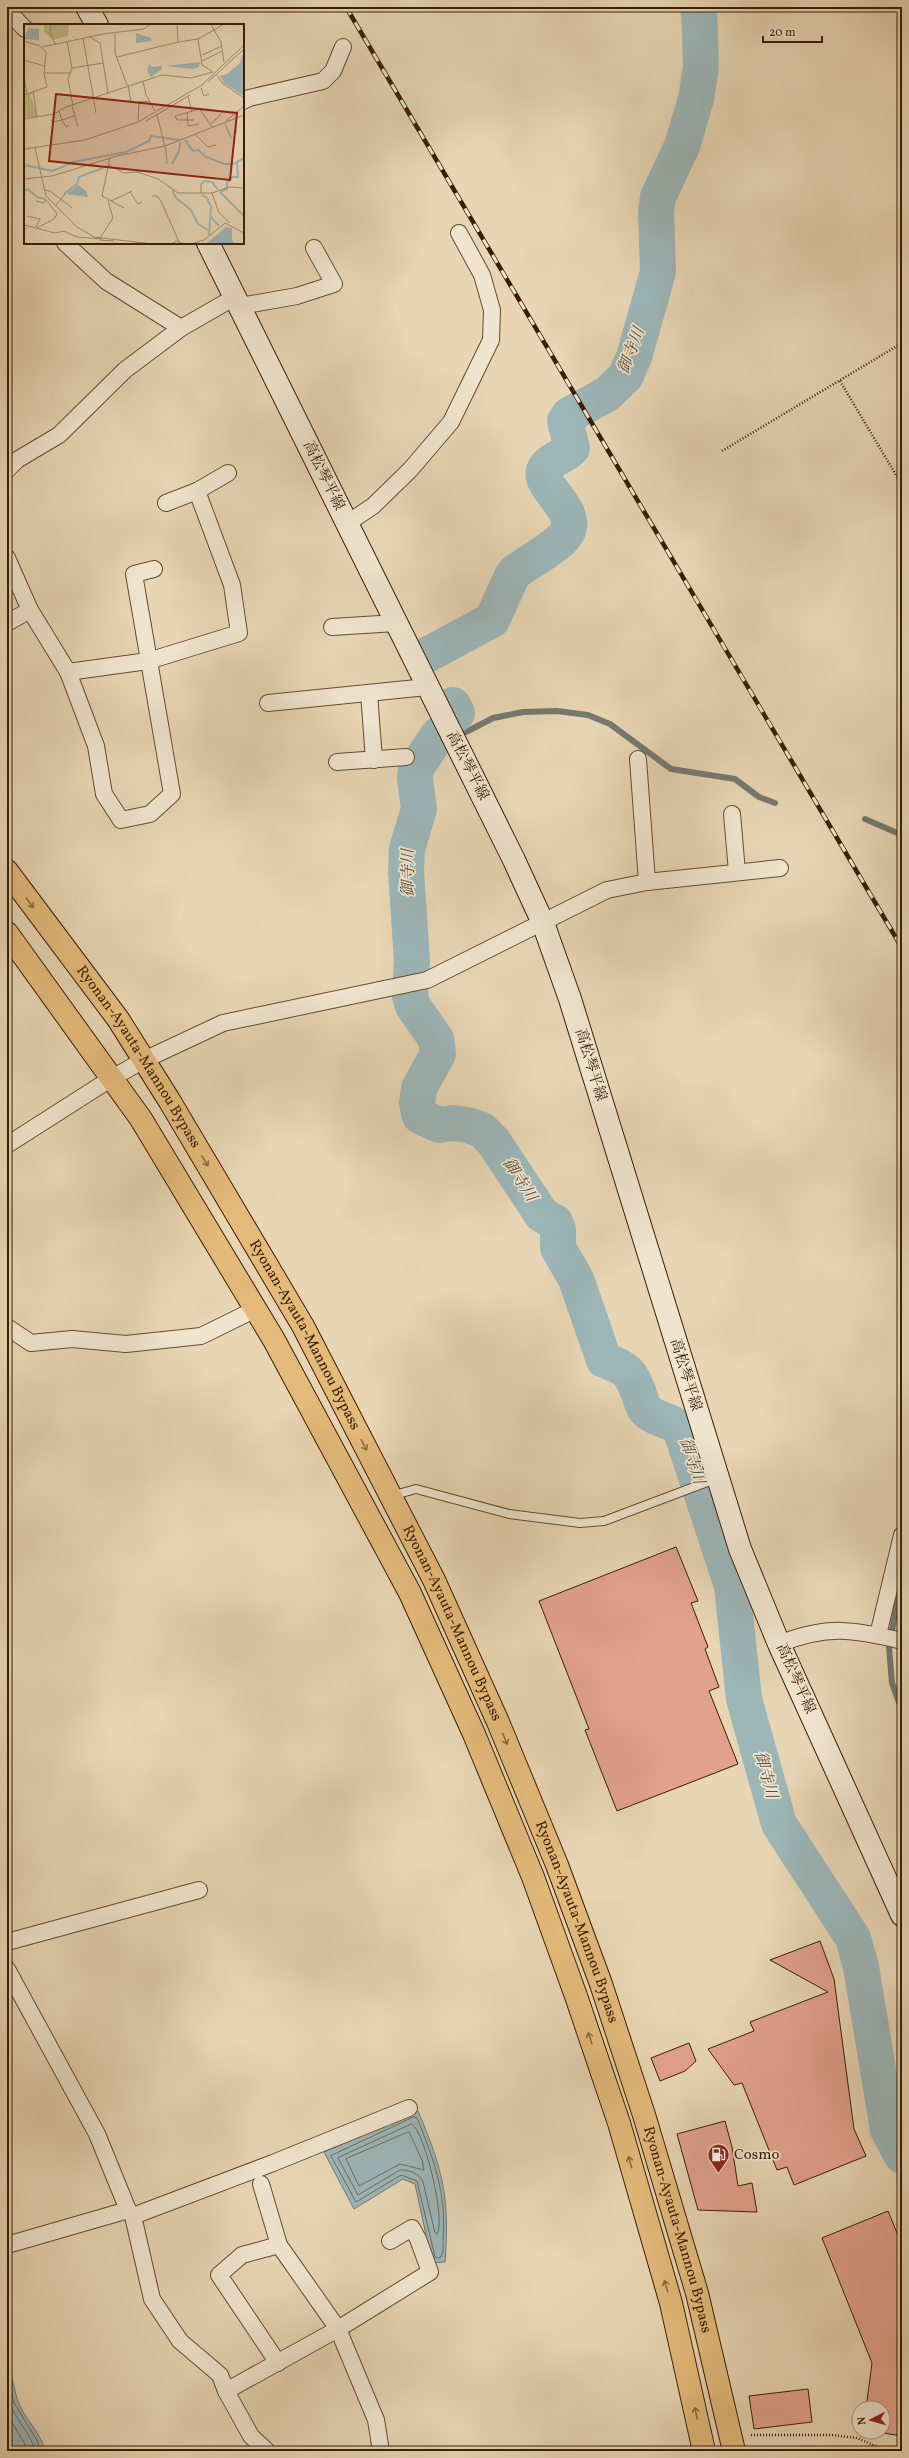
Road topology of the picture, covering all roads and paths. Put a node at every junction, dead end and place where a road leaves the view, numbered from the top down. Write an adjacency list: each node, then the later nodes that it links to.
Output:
1 (87, 7): 3 (main road)
2 (7, 10): 4 (street)
3 (96, 24)
4 (24, 28)
5 (343, 48): 6 (street)
6 (244, 100)
7 (459, 234): 21 (street)
8 (66, 244): 12 (street)
9 (209, 244): 11 (main road, 高松琴平線)
10 (314, 248): 11 (street)
11 (238, 302): 12 (street); 21 (main road, 高松琴平線)
12 (181, 328): 16 (street)
13 (902, 342): 14 (path)
14 (840, 381): 15 (path); 18 (path)
15 (722, 451)
16 (7, 470)
17 (228, 473): 19 (street)
18 (902, 486)
19 (197, 491): 20 (street); 28 (street)
20 (166, 503)
21 (346, 524): 26 (main road, 高松琴平線)
22 (7, 558): 24 (street)
23 (154, 569): 28 (street)
24 (30, 610): 25 (street); 29 (street)
25 (7, 623)
26 (396, 623): 27 (street); 30 (main road, 高松琴平線)
27 (332, 627)
28 (148, 661): 29 (street); 29 (street)
29 (68, 672)
30 (428, 687): 31 (street); 42 (main road, 高松琴平線)
31 (369, 693): 32 (street); 35 (street)
32 (268, 703)
33 (406, 756): 35 (street)
34 (638, 759): 41 (street)
35 (374, 760): 36 (street)
36 (338, 762)
37 (732, 814): 40 (street)
38 (780, 868): 40 (street)
39 (7, 871): 44 (highway, Ryonan-Ayauta-Mannou Bypass, one-way to 44)
40 (737, 872): 41 (street)
41 (647, 882): 42 (street)
42 (543, 923): 44 (street); 49 (main road, 高松琴平線)
43 (7, 933): 45 (highway, Ryonan-Ayauta-Mannou Bypass)
44 (144, 1060): 45 (street); 50 (highway, Ryonan-Ayauta-Mannou Bypass, one-way to 50)
45 (112, 1078): 46 (street); 47 (highway, Ryonan-Ayauta-Mannou Bypass)
46 (7, 1145)
47 (256, 1309): 48 (street); 70 (highway, Ryonan-Ayauta-Mannou Bypass, one-way to 47)
48 (7, 1327)
49 (711, 1480): 50 (lane); 53 (main road, 高松琴平線)
50 (390, 1497): 67 (highway, Ryonan-Ayauta-Mannou Bypass, one-way to 67)
51 (902, 1535): 52 (street)
52 (890, 1638): 53 (street)
53 (779, 1644): 55 (main road, 高松琴平線)
54 (199, 1890): 56 (street)
55 (902, 1915)
56 (7, 1942)
57 (7, 1969): 60 (street)
58 (409, 2108): 60 (street)
59 (261, 2184): 63 (street)
60 (130, 2213): 62 (street); 66 (street)
61 (390, 2241): 64 (street)
62 (7, 2245)
63 (279, 2245): 64 (street); 65 (street)
64 (338, 2329): 65 (street); 69 (street)
65 (278, 2363): 66 (street)
66 (226, 2391): 68 (street)
67 (733, 2444): 71 (path)
68 (267, 2451)
69 (381, 2451)
70 (704, 2451)
71 (887, 2451)

